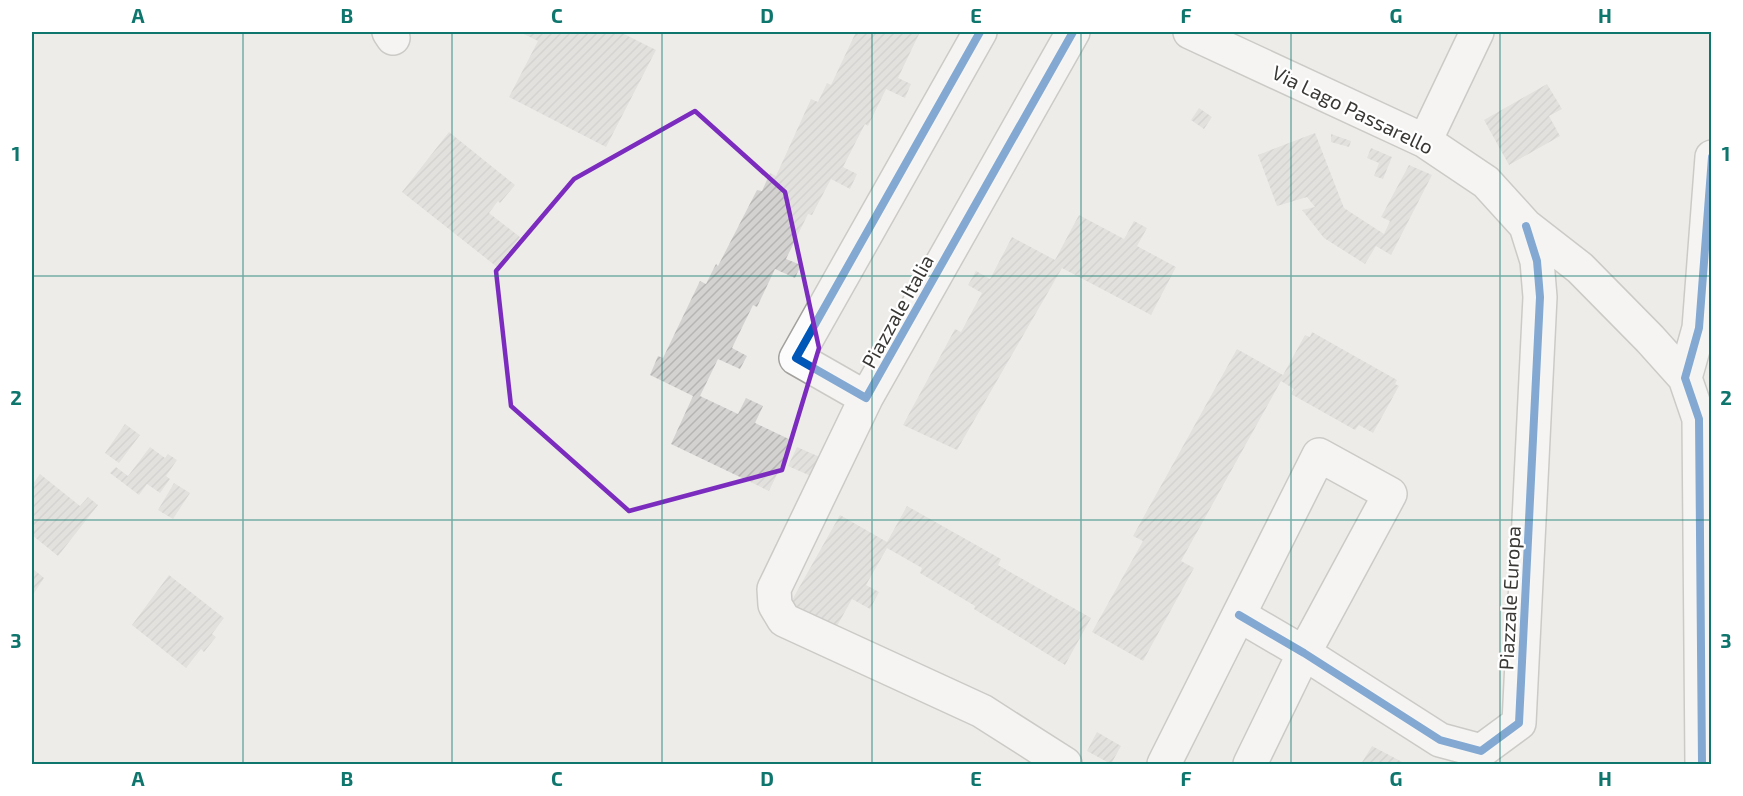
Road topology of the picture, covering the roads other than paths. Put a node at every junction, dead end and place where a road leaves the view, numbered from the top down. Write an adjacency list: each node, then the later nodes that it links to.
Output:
1 (980, 32): 9 (street, Piazzale Italia)
2 (1073, 32): 9 (street, Piazzale Italia)
3 (1193, 32): 5 (street, Via Lago Passarello)
4 (1477, 32): 5 (street)
5 (1425, 141): 7 (street, Via Lago Passarello)
6 (1712, 158): 8 (street)
7 (1526, 226): 8 (street, Via Lago Passarello); 11 (street, Piazzale Europa)
8 (1685, 378): 15 (street)
9 (867, 398): 13 (street, Piazzale Italia)
10 (1239, 615): 11 (street); 11 (street); 12 (street)
11 (1304, 653): 14 (street)
12 (1170, 763)
13 (1065, 765)
14 (1250, 765)
15 (1702, 765)

